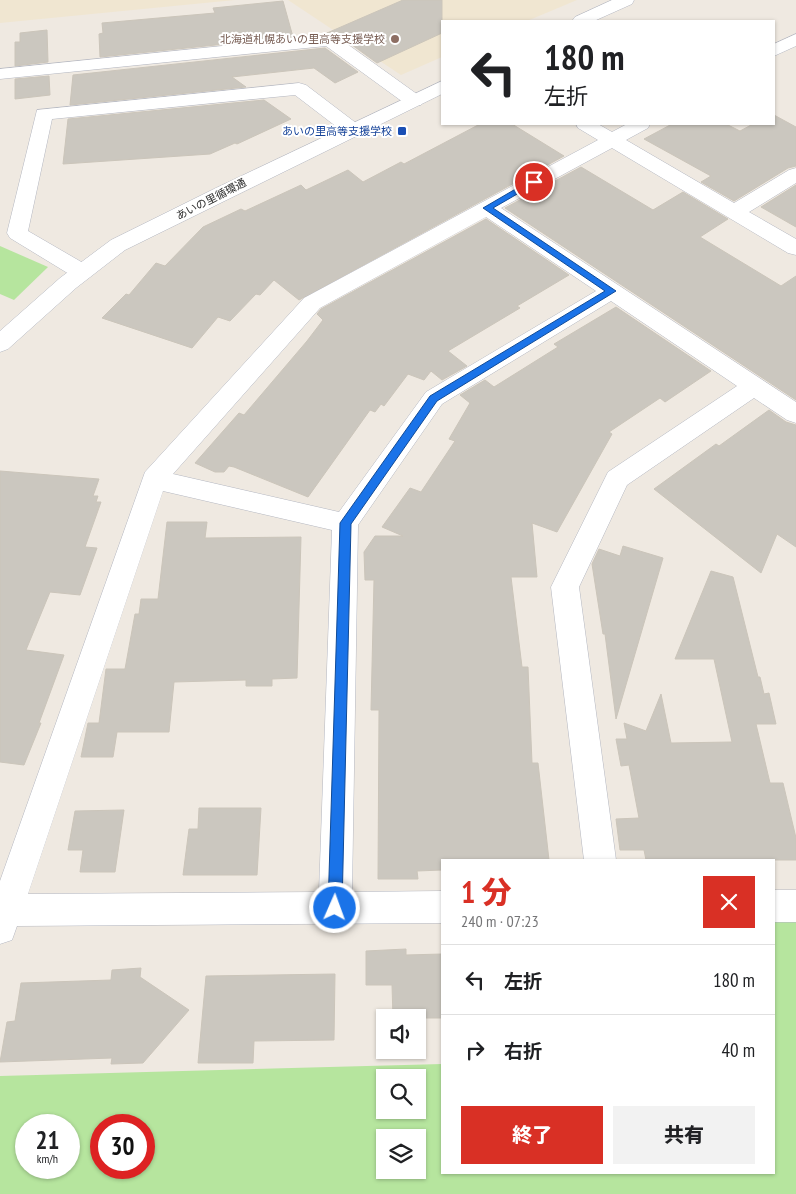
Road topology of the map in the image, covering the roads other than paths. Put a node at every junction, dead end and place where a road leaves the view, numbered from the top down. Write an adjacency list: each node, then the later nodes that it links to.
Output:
1 (626, 0): 2 (street)
2 (583, 20)
3 (796, 39): 4 (street)
4 (775, 50)
5 (0, 74): 7 (street)
6 (441, 87): 7 (street, あいの里循環通)
7 (414, 100): 10 (street, あいの里循環通)
8 (587, 125): 11 (street)
9 (639, 125): 11 (street)
10 (353, 130): 16 (street, あいの里循環通); 16 (street)
11 (612, 140): 13 (street); 14 (street)
12 (796, 174): 14 (street)
13 (487, 208): 17 (street); 21 (street)
14 (734, 212): 15 (street)
15 (796, 248)
16 (82, 272): 18 (street, あいの里循環通)
17 (612, 291): 19 (street); 22 (street)
18 (0, 344)
19 (754, 386): 20 (street); 23 (street)
20 (796, 414)
21 (154, 479): 22 (street); 28 (street)
22 (345, 523): 27 (street)
23 (600, 859)
24 (775, 906): 25 (street)
25 (796, 906)
26 (441, 907): 27 (street)
27 (335, 908): 28 (street)
28 (3, 919)

